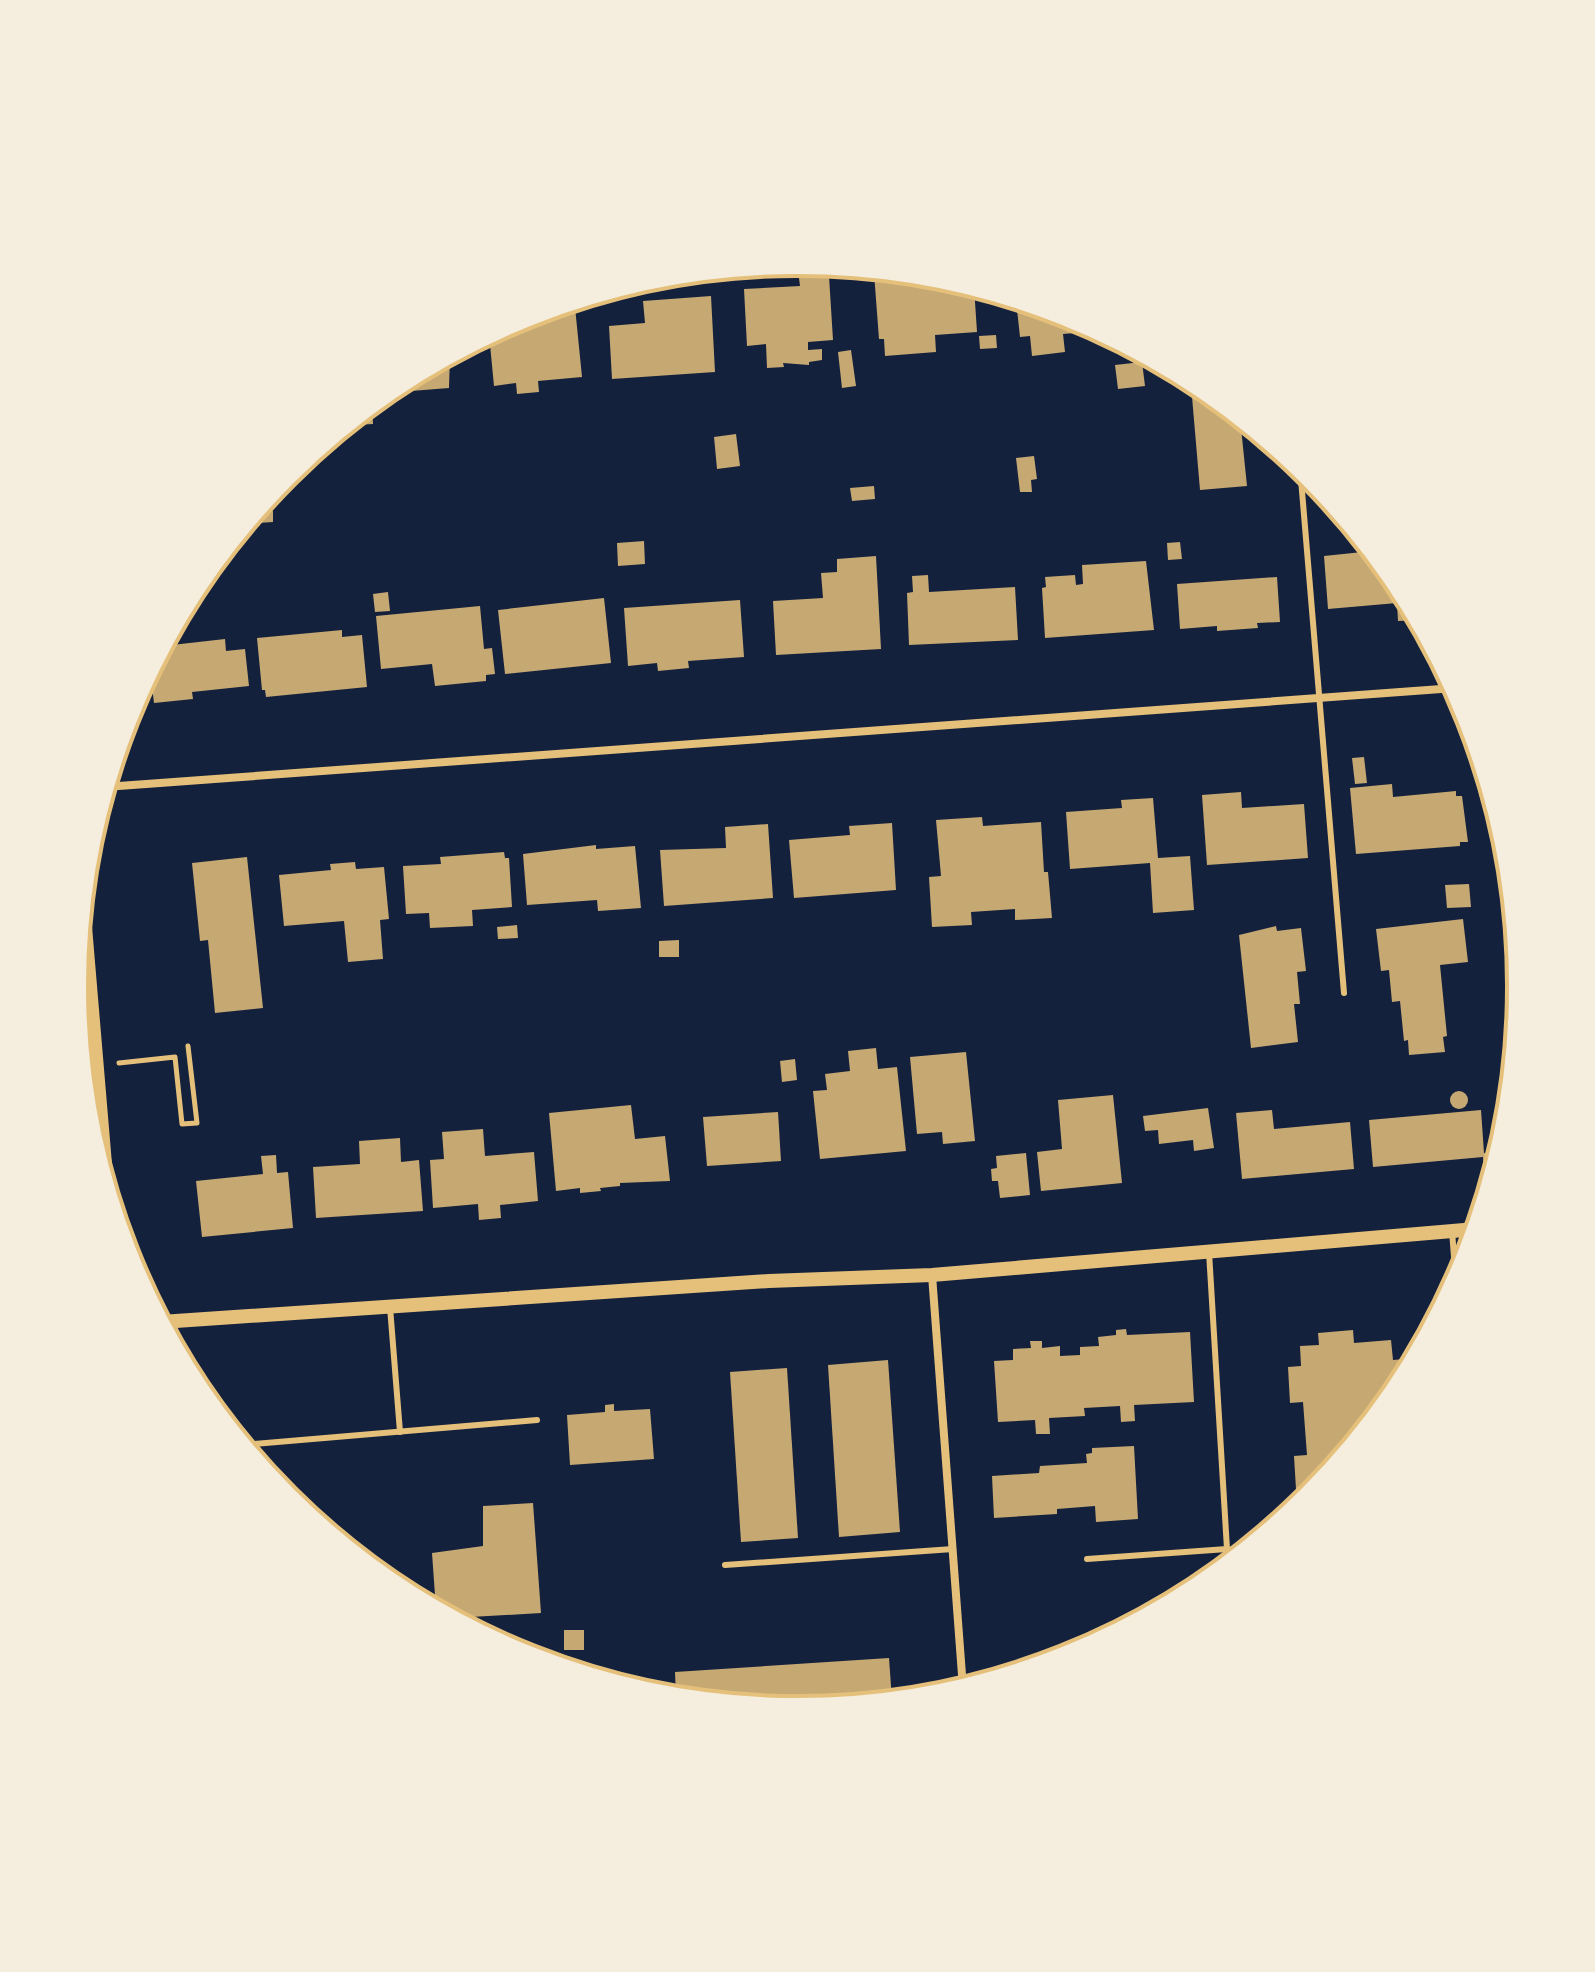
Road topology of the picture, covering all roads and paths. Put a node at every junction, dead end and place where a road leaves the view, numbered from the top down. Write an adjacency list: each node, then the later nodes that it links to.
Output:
1 (1302, 487): 3 (lane)
2 (1442, 689): 3 (street)
3 (1319, 698): 4 (street); 5 (lane)
4 (117, 786)
5 (1344, 993)
6 (89, 1016): 9 (main road)
7 (188, 1046): 8 (path)
8 (113, 1063)
9 (97, 1096)
10 (1463, 1230): 11 (street)
11 (1452, 1231): 12 (street); 13 (lane)
12 (1209, 1252): 14 (street); 21 (lane)
13 (1454, 1255)
14 (932, 1275): 15 (street); 20 (street)
15 (390, 1307): 16 (street); 18 (lane)
16 (172, 1321)
17 (537, 1420): 18 (lane)
18 (400, 1432): 19 (lane)
19 (256, 1444)
20 (953, 1549): 22 (lane); 23 (street)
21 (1087, 1559)
22 (725, 1565)
23 (962, 1676)

